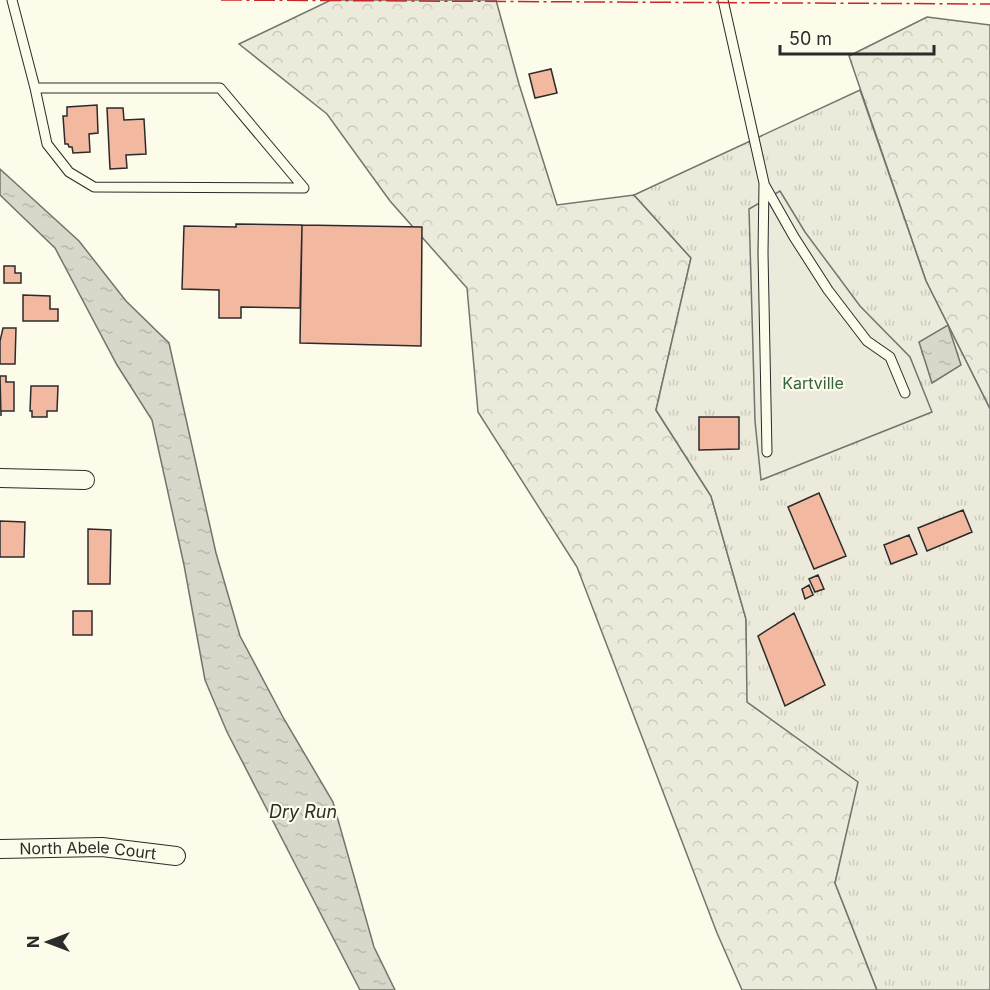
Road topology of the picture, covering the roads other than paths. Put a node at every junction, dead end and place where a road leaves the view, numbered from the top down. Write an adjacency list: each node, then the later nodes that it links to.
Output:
1 (12, 0): 3 (lane)
2 (723, 0): 4 (lane)
3 (35, 88): 3 (lane)
4 (764, 183): 5 (lane); 6 (lane)
5 (904, 393)
6 (767, 452)
7 (0, 478): 8 (street)
8 (86, 480)
9 (0, 849): 10 (street, North Abele Court)
10 (176, 856)

